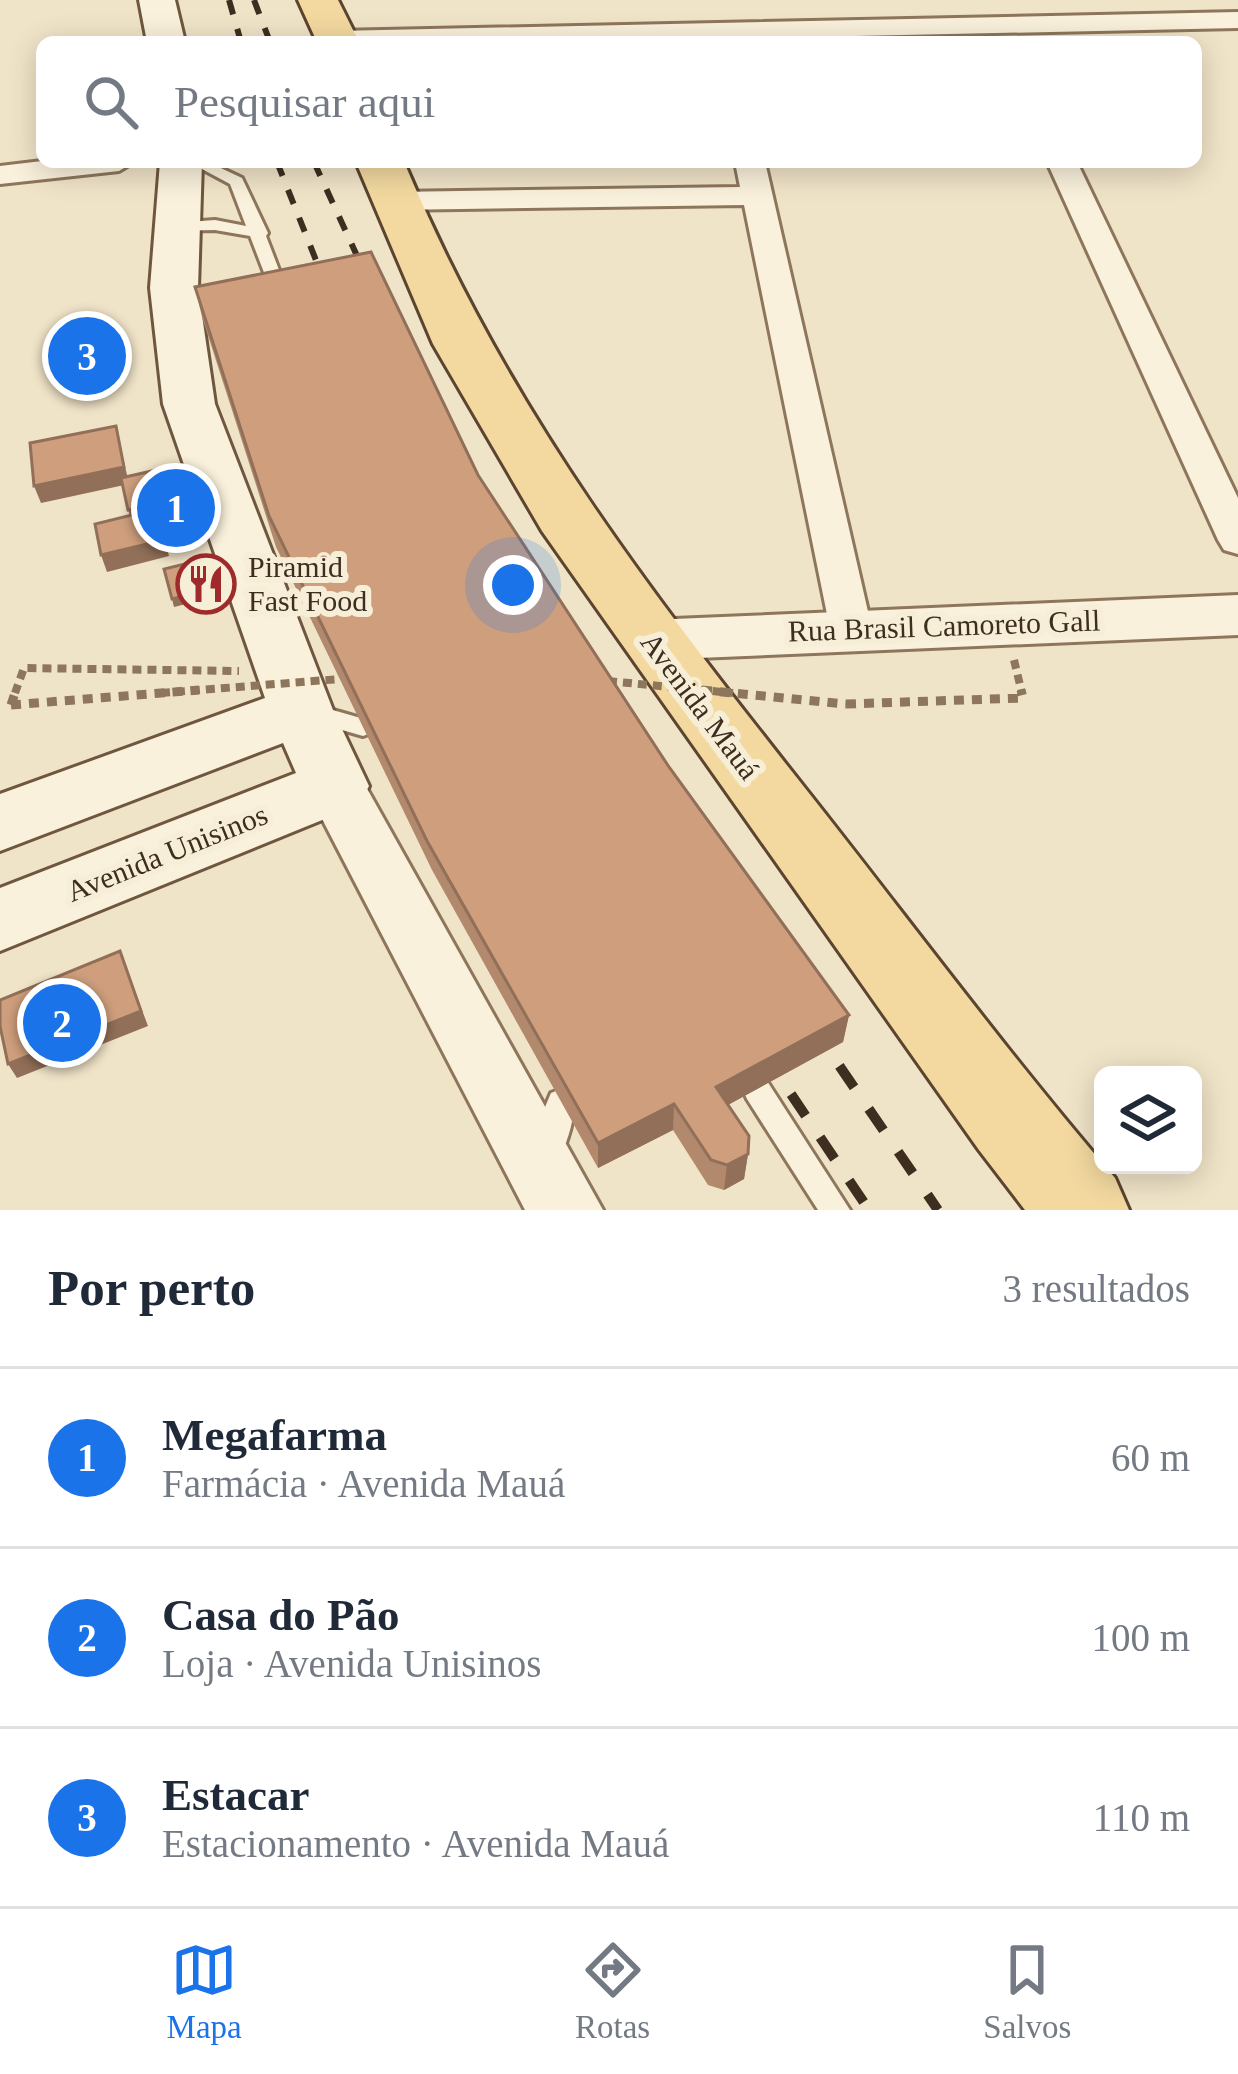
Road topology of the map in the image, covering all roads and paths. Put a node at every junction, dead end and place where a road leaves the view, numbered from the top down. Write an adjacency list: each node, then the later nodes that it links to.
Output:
1 (158, 0): 6 (main road)
2 (318, 0): 7 (main road)
3 (718, 0): 8 (street)
4 (1238, 20): 5 (street)
5 (996, 22): 9 (street)
6 (165, 36)
7 (336, 36)
8 (725, 36)
9 (743, 36)
10 (64, 168): 14 (street)
11 (181, 168): 17 (main road)
12 (209, 168): 18 (lane)
13 (1065, 168): 22 (street)
14 (0, 175)
15 (753, 179): 16 (street); 25 (street)
16 (387, 182): 26 (main road, Avenida Mauá)
17 (173, 228): 18 (lane); 27 (main road)
18 (260, 233): 19 (lane)
19 (268, 256): 20 (lane); 21 (lane)
20 (250, 291)
21 (283, 300)
22 (1238, 540)
23 (1238, 615): 24 (street, Rua Brasil Camoreto Gall)
24 (1004, 624): 25 (street, Rua Brasil Camoreto Gall); 26 (path, bridge)
25 (851, 629): 26 (street, Rua Brasil Camoreto Gall)
26 (621, 659): 35 (main road, Avenida Mauá)
27 (299, 663): 27 (path, bridge); 28 (main road); 29 (main road)
28 (349, 756): 30 (main road, Avenida Unisinos); 33 (street)
29 (0, 824)
30 (0, 920)
31 (757, 1090): 34 (lane)
32 (561, 1102): 33 (lane)
33 (554, 1192)
34 (836, 1210)
35 (1083, 1210)

